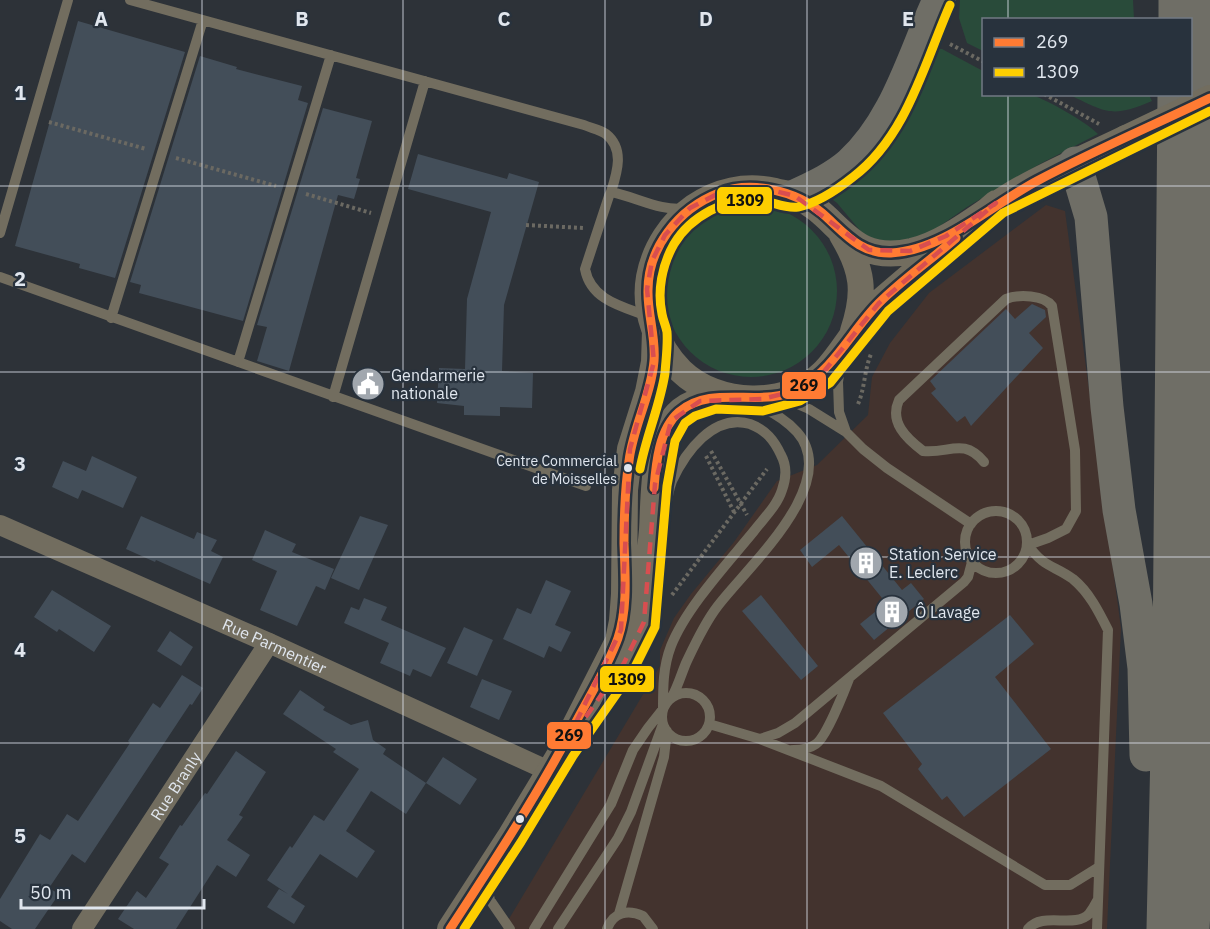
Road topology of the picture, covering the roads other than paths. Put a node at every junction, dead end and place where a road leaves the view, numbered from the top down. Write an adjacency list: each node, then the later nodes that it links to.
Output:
1 (68, 0): 17 (lane)
2 (130, 0): 7 (lane)
3 (939, 0): 14 (highway)
4 (1175, 0): 6 (highway)
5 (1205, 0): 34 (highway)
6 (1175, 18)
7 (203, 20): 8 (lane); 20 (lane)
8 (331, 55): 9 (lane); 23 (lane)
9 (425, 81): 13 (lane); 26 (lane)
10 (1174, 96): 60 (highway)
11 (1210, 98): 12 (street, bridge)
12 (1075, 162): 15 (street); 59 (highway)
13 (611, 192): 16 (lane); 21 (lane)
14 (795, 196): 16 (street); 18 (street)
15 (996, 203): 18 (street); 22 (street)
16 (690, 208): 21 (street)
17 (0, 233)
18 (840, 233): 22 (street)
19 (0, 278): 20 (lane)
20 (111, 318): 23 (lane)
21 (652, 324): 25 (street); 43 (street)
22 (847, 345): 24 (street); 27 (lane)
23 (238, 362): 26 (lane)
24 (777, 395): 25 (street); 27 (lane)
25 (730, 396): 35 (street); 38 (lane)
26 (333, 397): 29 (lane)
27 (846, 432): 30 (lane)
28 (984, 462): 32 (lane)
29 (586, 486)
30 (971, 524): 32 (lane); 33 (lane)
31 (1, 529): 36 (street, Rue Parmentier)
32 (1028, 545): 33 (lane); 46 (lane)
33 (972, 562): 37 (lane)
34 (1205, 596): 61 (highway)
35 (644, 622): 39 (lane); 43 (street)
36 (269, 643): 45 (street, Rue Parmentier); 50 (street, Rue Branly)
37 (850, 677): 42 (lane); 44 (lane)
38 (672, 697): 39 (lane); 40 (lane)
39 (663, 709): 41 (lane); 53 (lane)
40 (709, 724): 41 (lane); 42 (lane)
41 (665, 728): 49 (lane); 54 (lane)
42 (760, 739): 44 (lane)
43 (562, 749): 45 (street)
44 (789, 750): 46 (lane)
45 (549, 771): 47 (street)
46 (1099, 867): 48 (lane)
47 (484, 876): 51 (street); 52 (lane)
48 (1099, 898): 57 (lane); 58 (lane)
49 (619, 914): 55 (lane); 56 (lane)
50 (82, 929)
51 (450, 929)
52 (510, 929)
53 (534, 929)
54 (558, 929)
55 (607, 929)
56 (653, 929)
57 (1028, 929)
58 (1097, 929)
59 (1142, 929)
60 (1163, 929)
61 (1193, 929)

